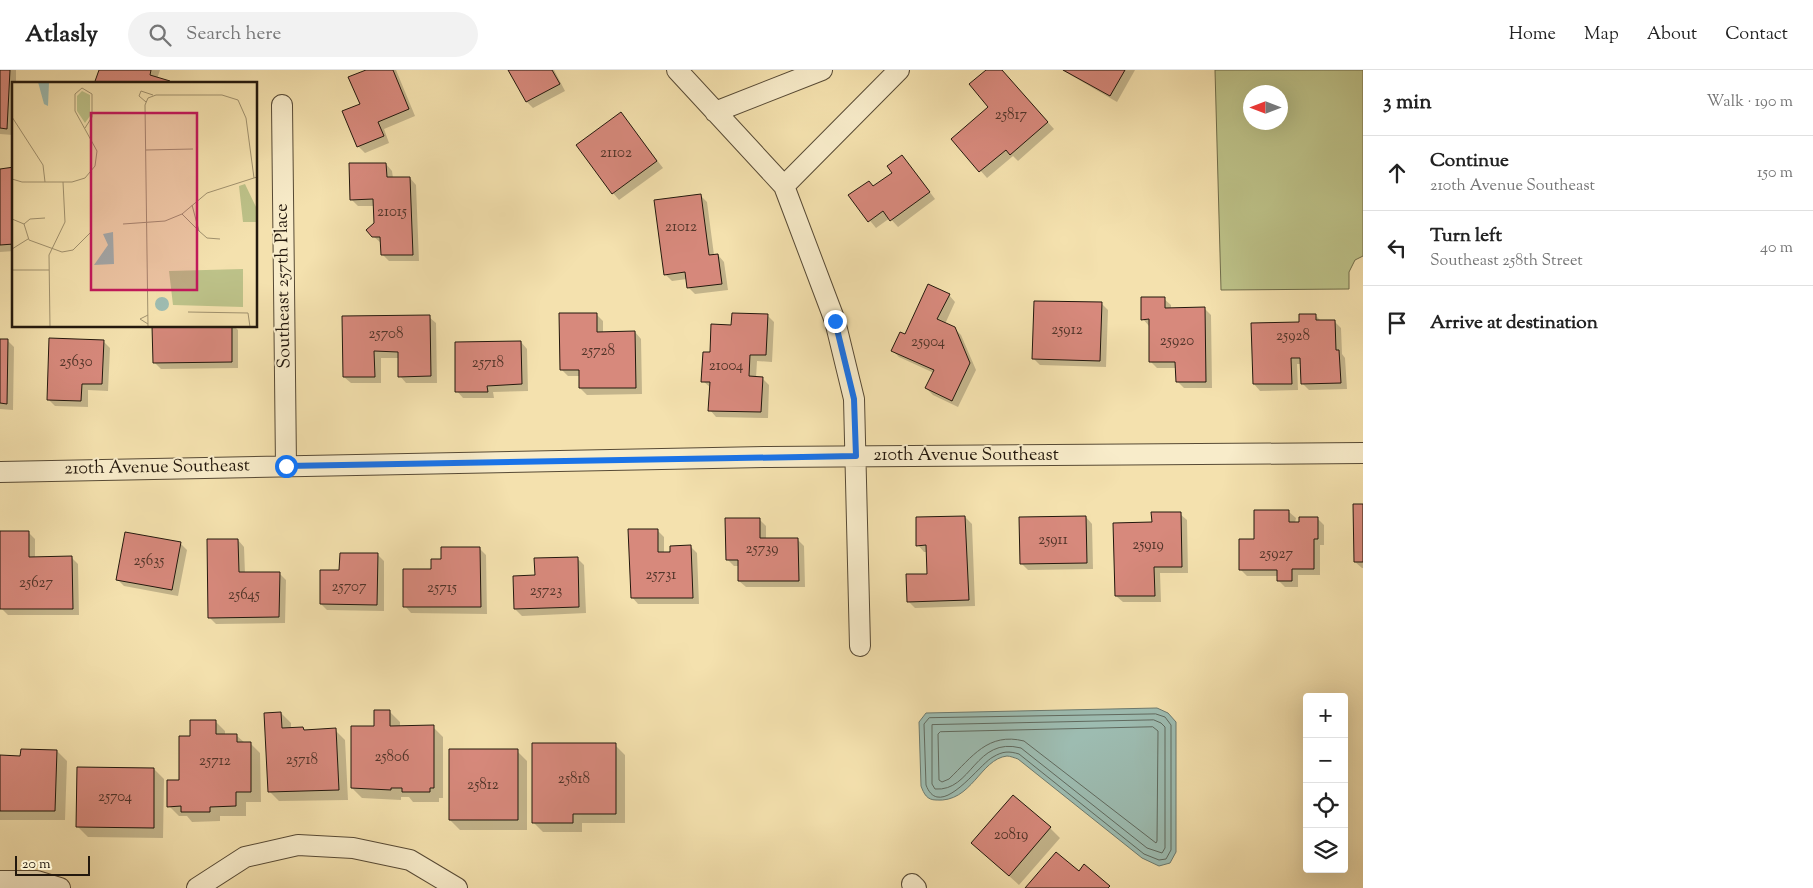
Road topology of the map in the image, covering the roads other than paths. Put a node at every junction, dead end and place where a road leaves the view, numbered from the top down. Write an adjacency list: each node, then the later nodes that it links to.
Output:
1 (676, 70): 5 (street)
2 (822, 70): 5 (street)
3 (899, 70): 6 (street)
4 (282, 105): 9 (street, Southeast 257th Place)
5 (715, 112): 6 (street)
6 (784, 186): 8 (street)
7 (1363, 453): 8 (street, 210th Avenue Southeast)
8 (856, 456): 9 (street, 210th Avenue Southeast); 11 (street)
9 (286, 466): 10 (street, 210th Avenue Southeast)
10 (0, 472)
11 (860, 646)
12 (0, 881): 13 (street)
13 (60, 888)
14 (196, 888): 15 (street)
15 (458, 888)

